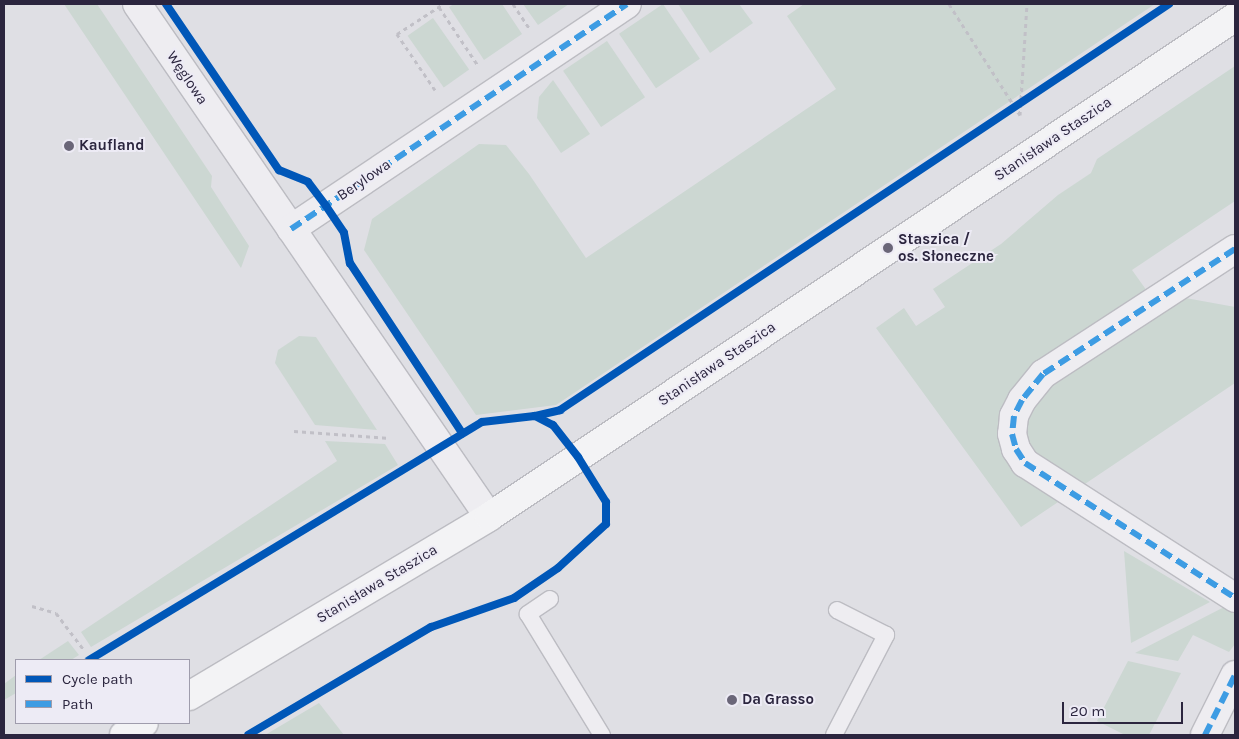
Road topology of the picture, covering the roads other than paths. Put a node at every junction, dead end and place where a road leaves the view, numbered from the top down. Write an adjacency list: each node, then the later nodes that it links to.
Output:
1 (137, 4): 4 (street, Węglowa)
2 (627, 4): 4 (street, Berylowa)
3 (1235, 17): 6 (street, Stanisława Staszica)
4 (291, 229): 6 (street)
5 (1235, 250): 7 (street)
6 (489, 517): 11 (street, Stanisława Staszica)
7 (1235, 598)
8 (550, 599): 14 (lane)
9 (837, 610): 15 (lane)
10 (1235, 675): 16 (street)
11 (190, 695)
12 (142, 724): 13 (street)
13 (124, 735)
14 (602, 735)
15 (834, 735)
16 (1205, 735)

